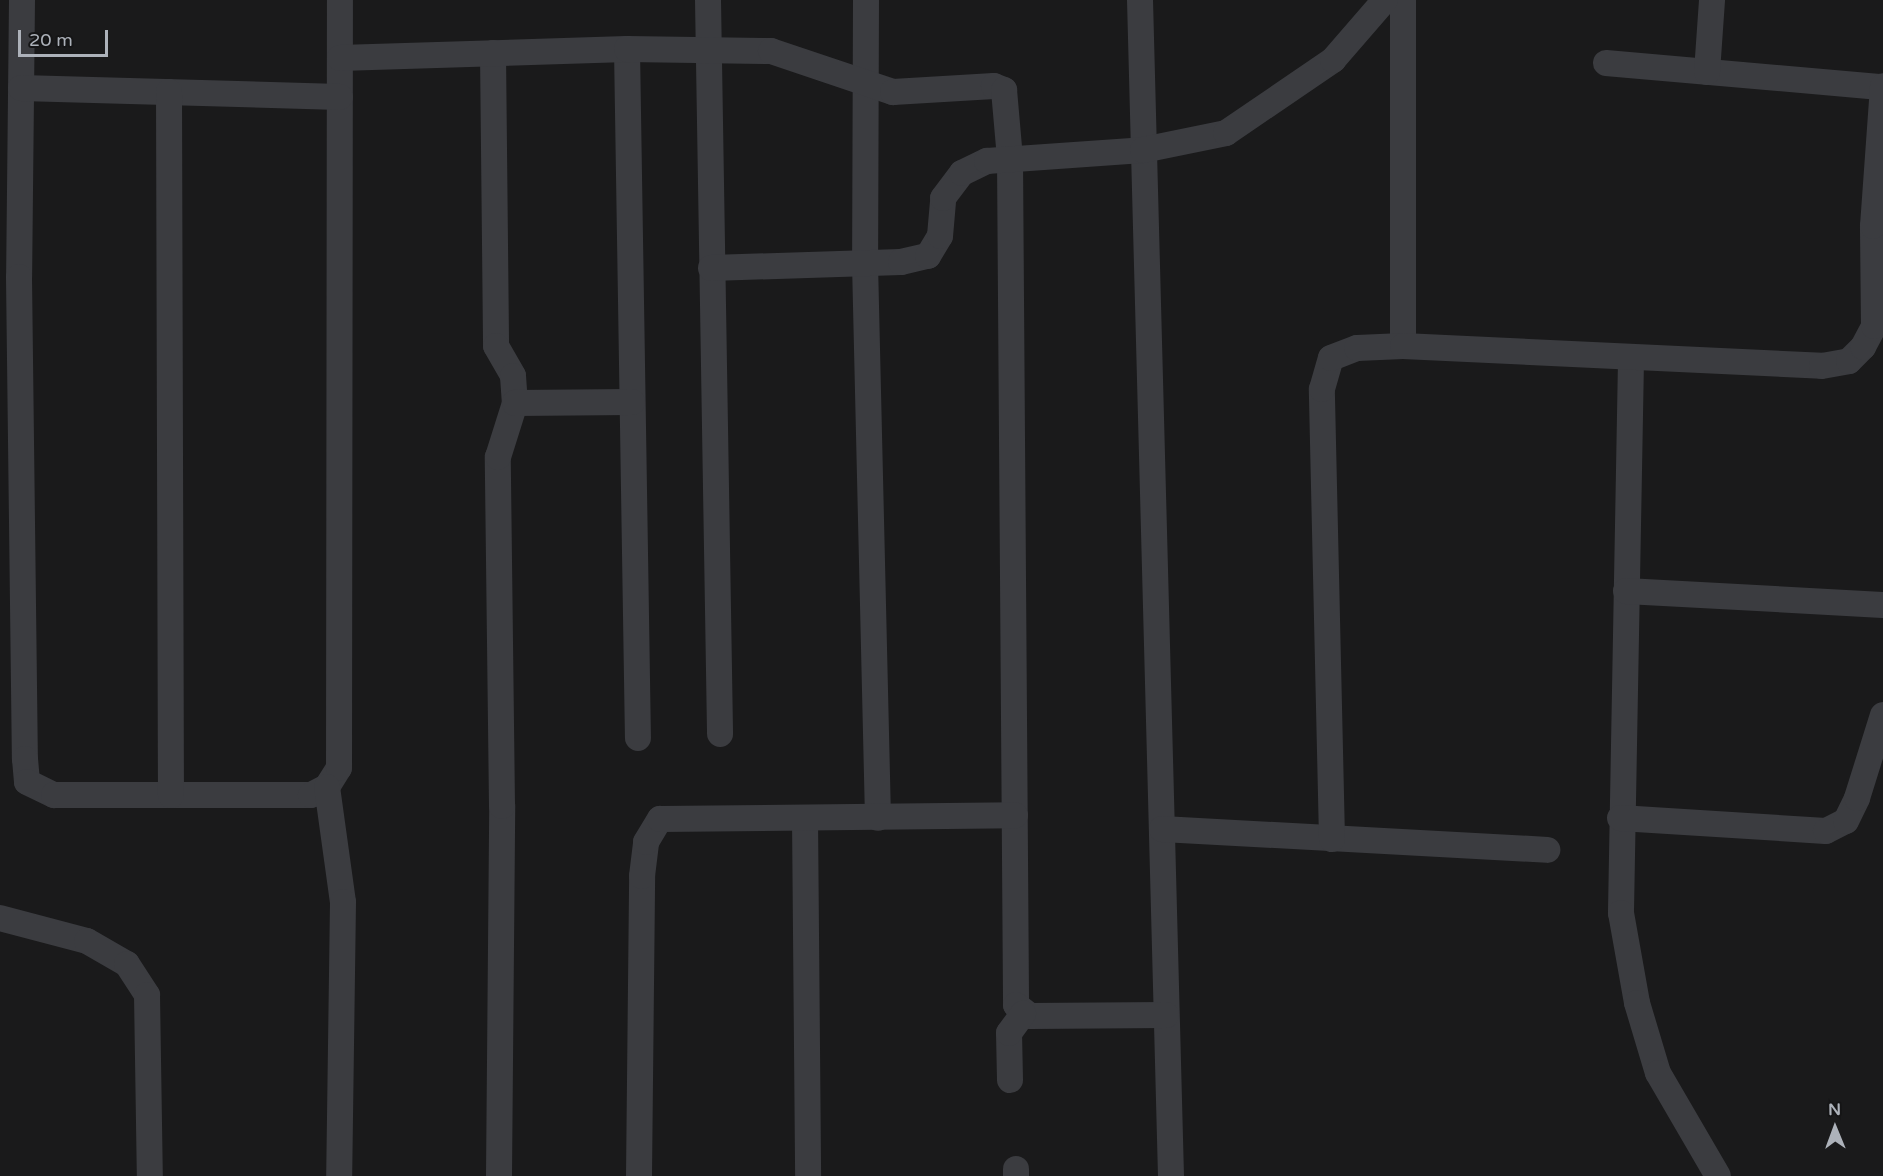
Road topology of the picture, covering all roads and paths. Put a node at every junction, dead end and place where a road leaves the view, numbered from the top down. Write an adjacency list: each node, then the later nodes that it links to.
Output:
1 (22, 0): 17 (street)
2 (340, 0): 12 (street)
3 (708, 0): 10 (street)
4 (866, 0): 15 (street)
5 (1140, 0): 20 (street)
6 (1385, 0): 20 (street)
7 (1403, 0): 25 (street)
8 (1712, 0): 14 (street)
9 (627, 49): 10 (street); 11 (street); 27 (street)
10 (708, 50): 15 (street); 23 (street)
11 (493, 53): 12 (street); 28 (street)
12 (340, 58): 19 (street)
13 (1606, 63): 14 (street)
14 (1707, 72): 16 (street)
15 (866, 84): 21 (street); 22 (street)
16 (1883, 86): 24 (street)
17 (21, 88): 18 (street); 35 (street)
18 (169, 92): 19 (street); 35 (street)
19 (340, 97): 34 (street)
20 (1143, 150): 21 (street); 40 (street)
21 (1010, 159): 22 (street); 36 (street)
22 (865, 263): 23 (street); 38 (street)
23 (711, 268): 32 (street)
24 (1878, 328): 26 (street)
25 (1403, 346): 26 (street); 41 (street)
26 (1631, 360): 29 (street)
27 (632, 402): 28 (street); 33 (street)
28 (515, 403): 49 (street)
29 (1626, 591): 30 (street); 39 (street)
30 (1883, 604)
31 (1883, 715): 39 (street)
32 (720, 734)
33 (638, 738)
34 (327, 787): 35 (street); 48 (street)
35 (171, 795)
36 (1015, 815): 38 (street); 44 (street)
37 (805, 818): 38 (street); 50 (street); 51 (street)
38 (878, 818)
39 (1620, 818): 53 (street)
40 (1162, 829): 41 (street); 45 (street)
41 (1332, 839): 42 (street)
42 (1547, 850)
43 (0, 918): 47 (street)
44 (1023, 1014): 45 (street); 46 (street)
45 (1166, 1015): 52 (street)
46 (1010, 1080)
47 (150, 1176)
48 (339, 1176)
49 (499, 1176)
50 (639, 1176)
51 (808, 1176)
52 (1171, 1176)
53 (1718, 1176)

